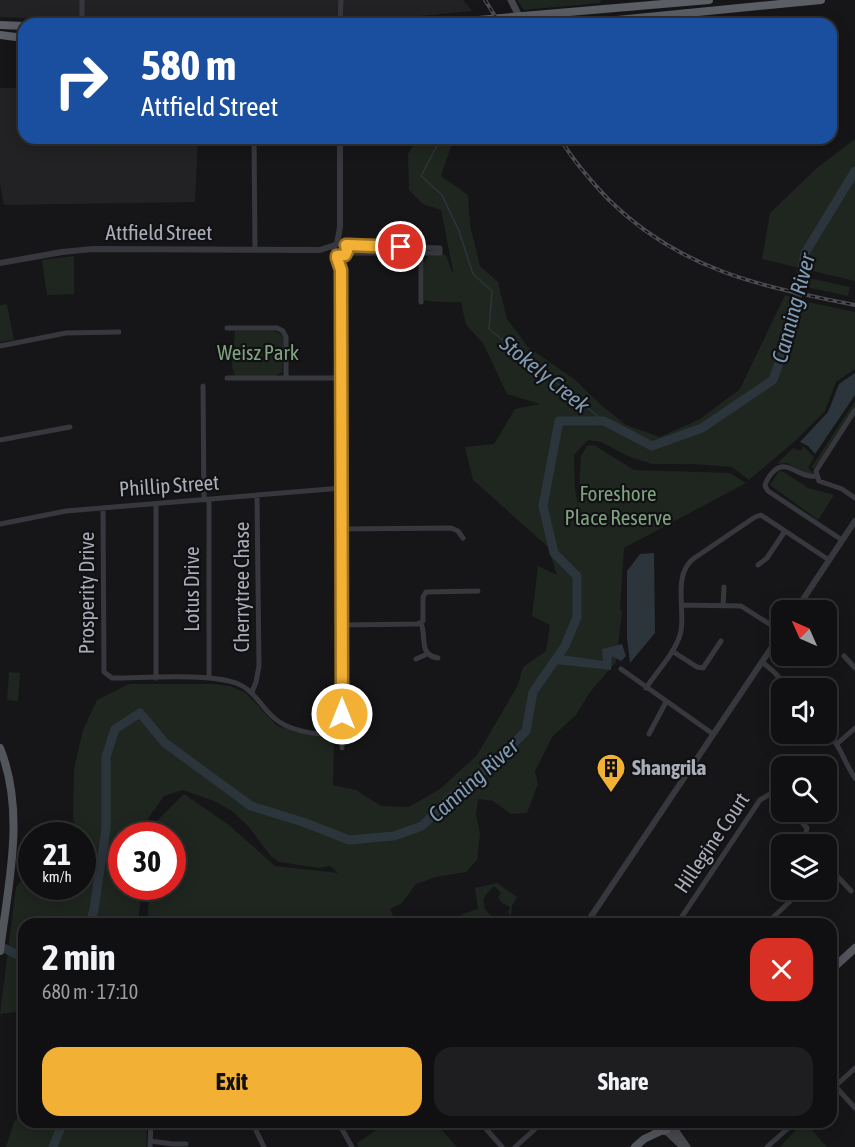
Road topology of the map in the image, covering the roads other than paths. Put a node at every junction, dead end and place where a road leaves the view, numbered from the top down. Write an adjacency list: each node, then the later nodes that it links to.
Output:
1 (82, 0): 7 (street)
2 (341, 0): 8 (street)
3 (512, 0): 9 (main road)
4 (709, 0): 10 (highway)
5 (821, 0): 6 (highway)
6 (762, 3): 11 (highway)
7 (82, 18)
8 (340, 18)
9 (521, 18)
10 (549, 18)
11 (633, 18)
12 (0, 25): 13 (highway)
13 (18, 26)
14 (0, 35): 15 (highway)
15 (18, 38)
16 (254, 144): 21 (street)
17 (340, 144): 18 (street)
18 (340, 227): 19 (street); 20 (street)
19 (336, 244): 20 (street, Attfield Street); 22 (street, Attfield Street); 26 (street)
20 (345, 244): 23 (street); 25 (street)
21 (255, 249): 22 (street, Attfield Street); 27 (street, Attfield Street)
22 (320, 250): 26 (street, Attfield Street)
23 (421, 250): 24 (street); 25 (street); 29 (street)
24 (440, 250)
25 (346, 254): 26 (street); 28 (street)
26 (337, 255): 28 (street)
27 (0, 263)
28 (341, 270): 35 (street)
29 (422, 302)
30 (227, 328): 34 (street)
31 (119, 332): 32 (street)
32 (0, 346)
33 (227, 378): 34 (street)
34 (286, 378): 35 (street)
35 (341, 378): 41 (street)
36 (203, 386): 44 (street, Lotus Drive)
37 (855, 410): 40 (street)
38 (70, 427): 39 (street)
39 (0, 440)
40 (816, 477): 43 (street); 52 (street)
41 (342, 488): 42 (street, Phillip Street); 49 (street)
42 (257, 496): 44 (street, Phillip Street); 77 (street, Cherrytree Chase)
43 (855, 498)
44 (206, 500): 45 (street, Phillip Street); 74 (street, Lotus Drive)
45 (156, 504): 46 (street, Phillip Street); 73 (street)
46 (104, 508): 48 (street, Phillip Street); 73 (street, Prosperity Drive)
47 (855, 521): 52 (street)
48 (0, 524)
49 (342, 529): 51 (street); 61 (street)
50 (785, 531): 53 (street); 54 (street); 58 (street)
51 (463, 538)
52 (842, 540): 53 (street)
53 (829, 560): 57 (street)
54 (758, 566)
55 (724, 587): 59 (street)
56 (478, 591): 60 (street)
57 (803, 600)
58 (682, 605): 59 (street); 65 (street)
59 (723, 606): 62 (street)
60 (421, 623): 61 (street); 66 (street)
61 (342, 625): 82 (street)
62 (771, 625)
63 (721, 641): 65 (street)
64 (771, 648): 70 (street)
65 (672, 651): 76 (street)
66 (427, 654): 68 (street); 69 (street)
67 (844, 656): 71 (street)
68 (438, 658)
69 (416, 659)
70 (762, 662): 75 (street); 81 (street)
71 (855, 668)
72 (621, 669): 76 (street)
73 (156, 678): 74 (street, Prosperity Drive)
74 (209, 678): 77 (street, Prosperity Drive)
75 (780, 678)
76 (646, 688): 78 (street)
77 (249, 690): 82 (street)
78 (666, 702): 80 (street); 81 (street)
79 (855, 728): 83 (street)
80 (649, 734)
81 (713, 734): 91 (street)
82 (342, 735): 85 (street)
83 (838, 743): 86 (street)
84 (0, 748): 95 (main road)
85 (342, 748)
86 (855, 778)
87 (771, 794): 92 (street, Hillegine Court)
88 (837, 876): 89 (street)
89 (851, 891)
90 (791, 900): 93 (street)
91 (590, 918)
92 (680, 918)
93 (772, 918)
94 (855, 948): 96 (main road)
95 (0, 951)
96 (837, 964)
97 (855, 1068): 98 (street)
98 (837, 1084)
99 (837, 1092): 100 (street)
100 (855, 1108)
101 (151, 1128): 112 (street)
102 (255, 1128): 114 (street)
103 (341, 1128): 115 (street)
104 (485, 1128): 116 (street)
105 (536, 1128): 117 (street)
106 (651, 1128): 111 (main road)
107 (665, 1128): 111 (main road)
108 (668, 1128): 119 (main road)
109 (668, 1128): 119 (main road)
110 (788, 1128): 120 (street)
111 (644, 1139): 118 (main road)
112 (150, 1144): 113 (street)
113 (186, 1144)
114 (264, 1147)
115 (352, 1147)
116 (502, 1147)
117 (515, 1147)
118 (635, 1147)
119 (685, 1147)
120 (767, 1147)

